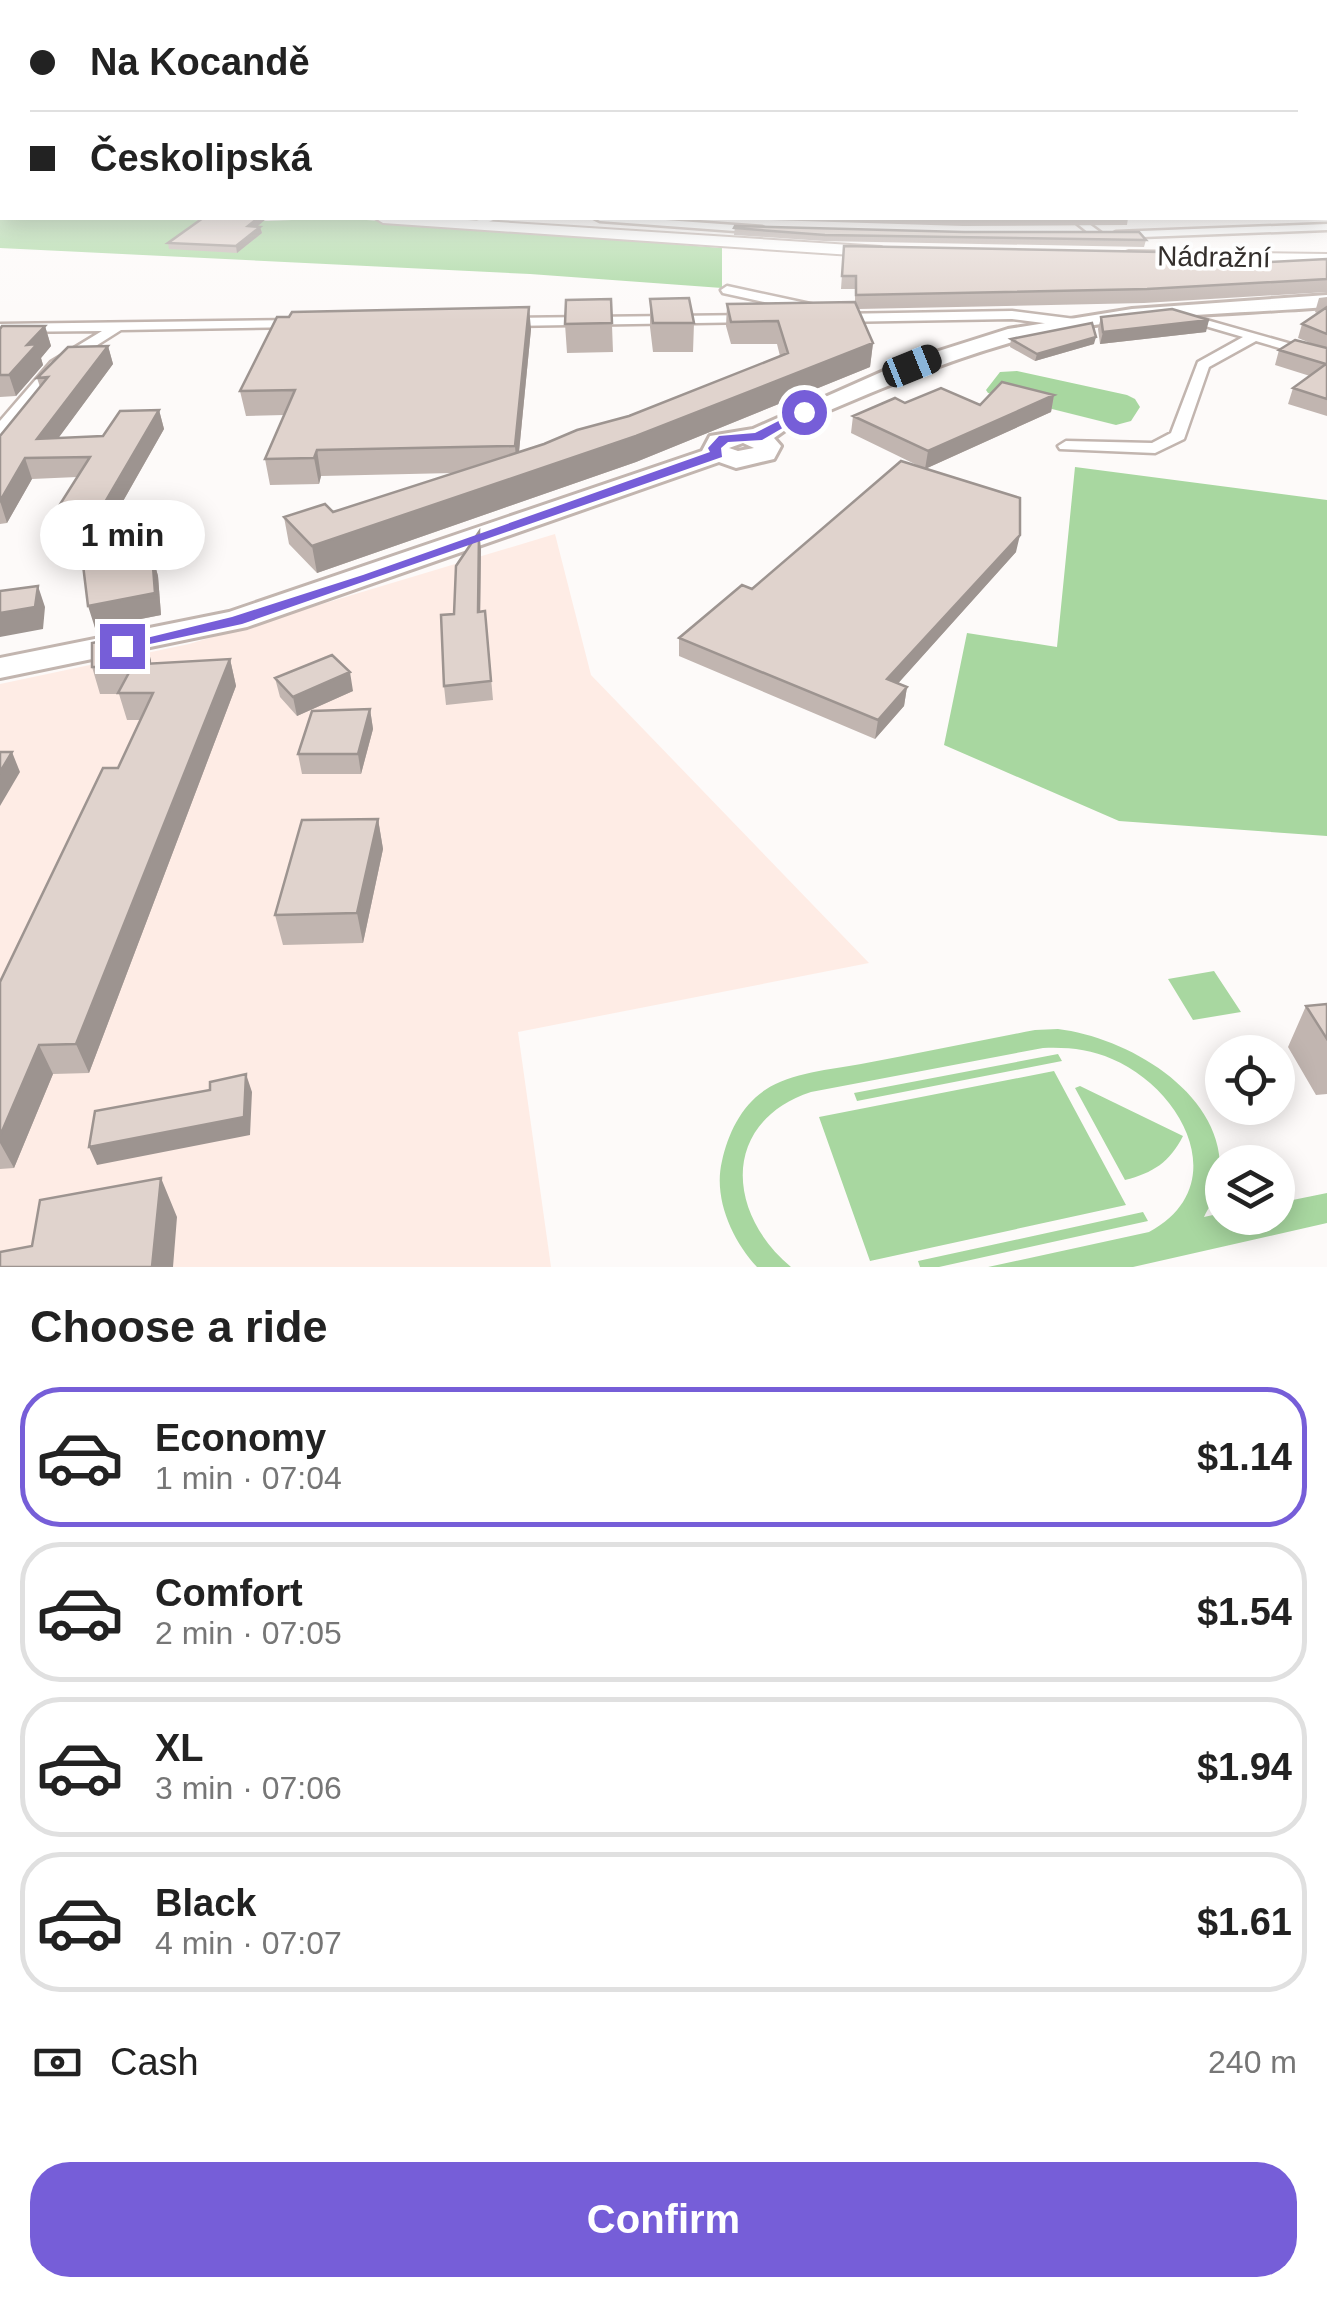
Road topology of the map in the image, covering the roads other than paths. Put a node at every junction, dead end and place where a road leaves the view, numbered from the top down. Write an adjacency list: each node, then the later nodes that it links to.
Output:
1 (450, 220): 4 (main road)
2 (630, 220): 6 (street)
3 (1078, 220): 8 (street)
4 (484, 221): 9 (main road)
5 (1327, 226): 8 (street)
6 (780, 230)
7 (1070, 235): 8 (street)
8 (1098, 235)
9 (908, 253)
10 (1104, 256): 11 (main road, Nádražní)
11 (1327, 259)
12 (727, 290): 16 (street)
13 (1327, 302): 14 (main road)
14 (1245, 306): 15 (main road); 22 (street)
15 (1171, 312): 18 (main road); 22 (street)
16 (835, 318): 17 (street); 18 (street)
17 (486, 322)
18 (1074, 323): 26 (main road)
19 (312, 324): 20 (street)
20 (118, 326): 21 (street); 24 (street)
21 (0, 328)
22 (1254, 337): 23 (street); 25 (street)
23 (1327, 358)
24 (0, 431)
25 (1066, 446)
26 (0, 668)

